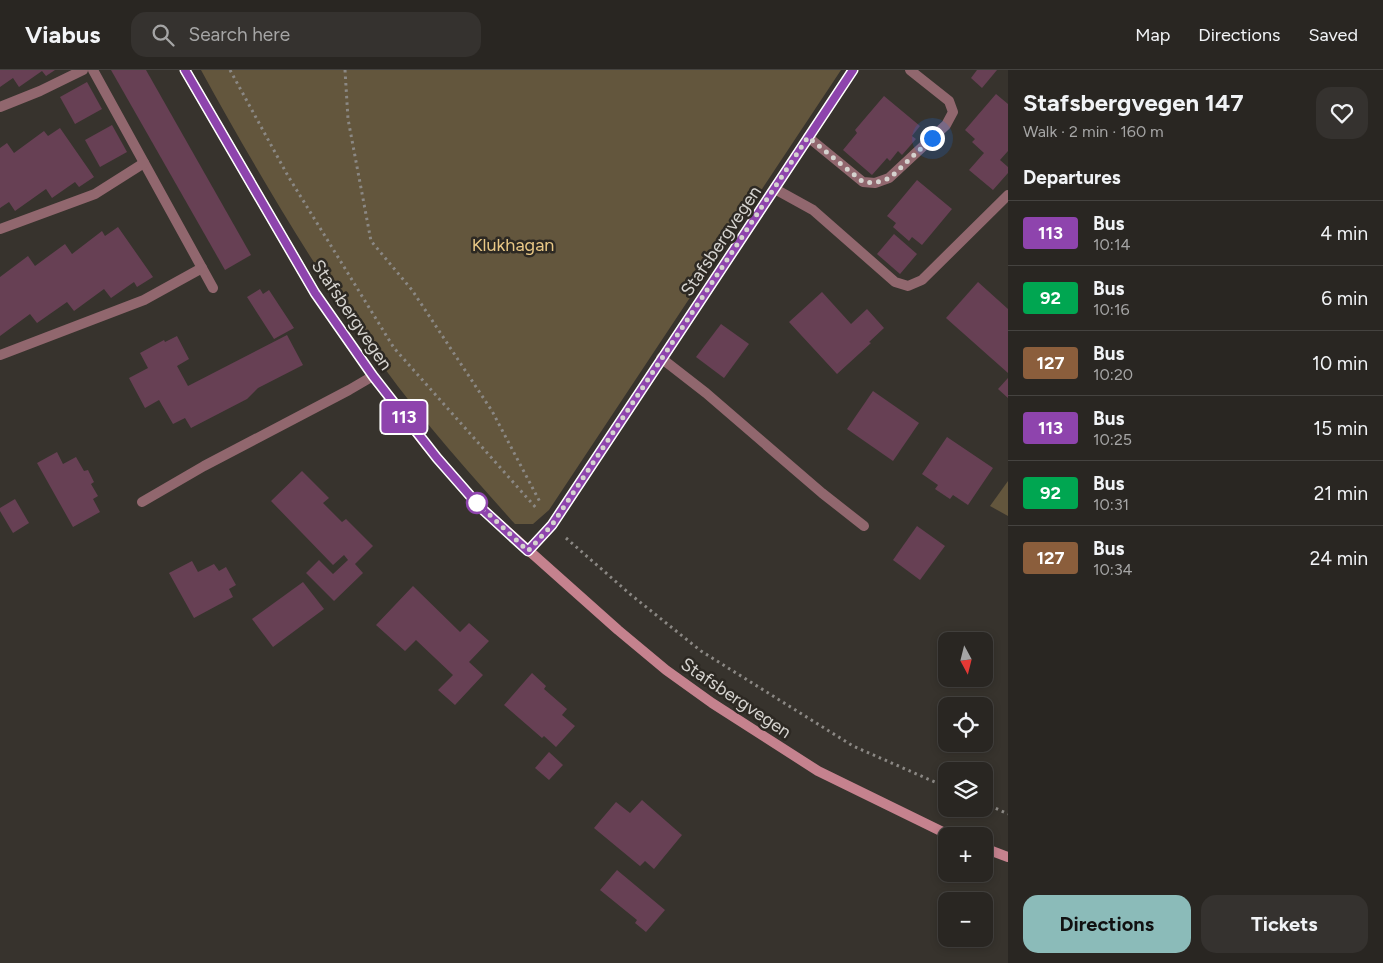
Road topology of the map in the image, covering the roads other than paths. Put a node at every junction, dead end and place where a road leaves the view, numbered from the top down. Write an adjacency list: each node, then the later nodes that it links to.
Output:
1 (83, 70): 6 (street)
2 (93, 70): 8 (street)
3 (185, 70): 16 (main road, Stafsbergvegen)
4 (853, 70): 7 (street, Stafsbergvegen)
5 (910, 70): 7 (street)
6 (0, 107)
7 (808, 137): 9 (street, Stafsbergvegen)
8 (144, 163): 11 (street); 12 (street)
9 (775, 189): 10 (street); 15 (street, Stafsbergvegen)
10 (1008, 195)
11 (0, 229)
12 (202, 268): 13 (street); 14 (street)
13 (213, 288)
14 (0, 355)
15 (661, 358): 18 (street); 19 (street, Stafsbergvegen)
16 (373, 376): 17 (street); 19 (main road, Stafsbergvegen)
17 (142, 502)
18 (864, 526)
19 (528, 551): 20 (main road, Stafsbergvegen)
20 (938, 830)
21 (993, 851): 22 (main road)
22 (1008, 857)

